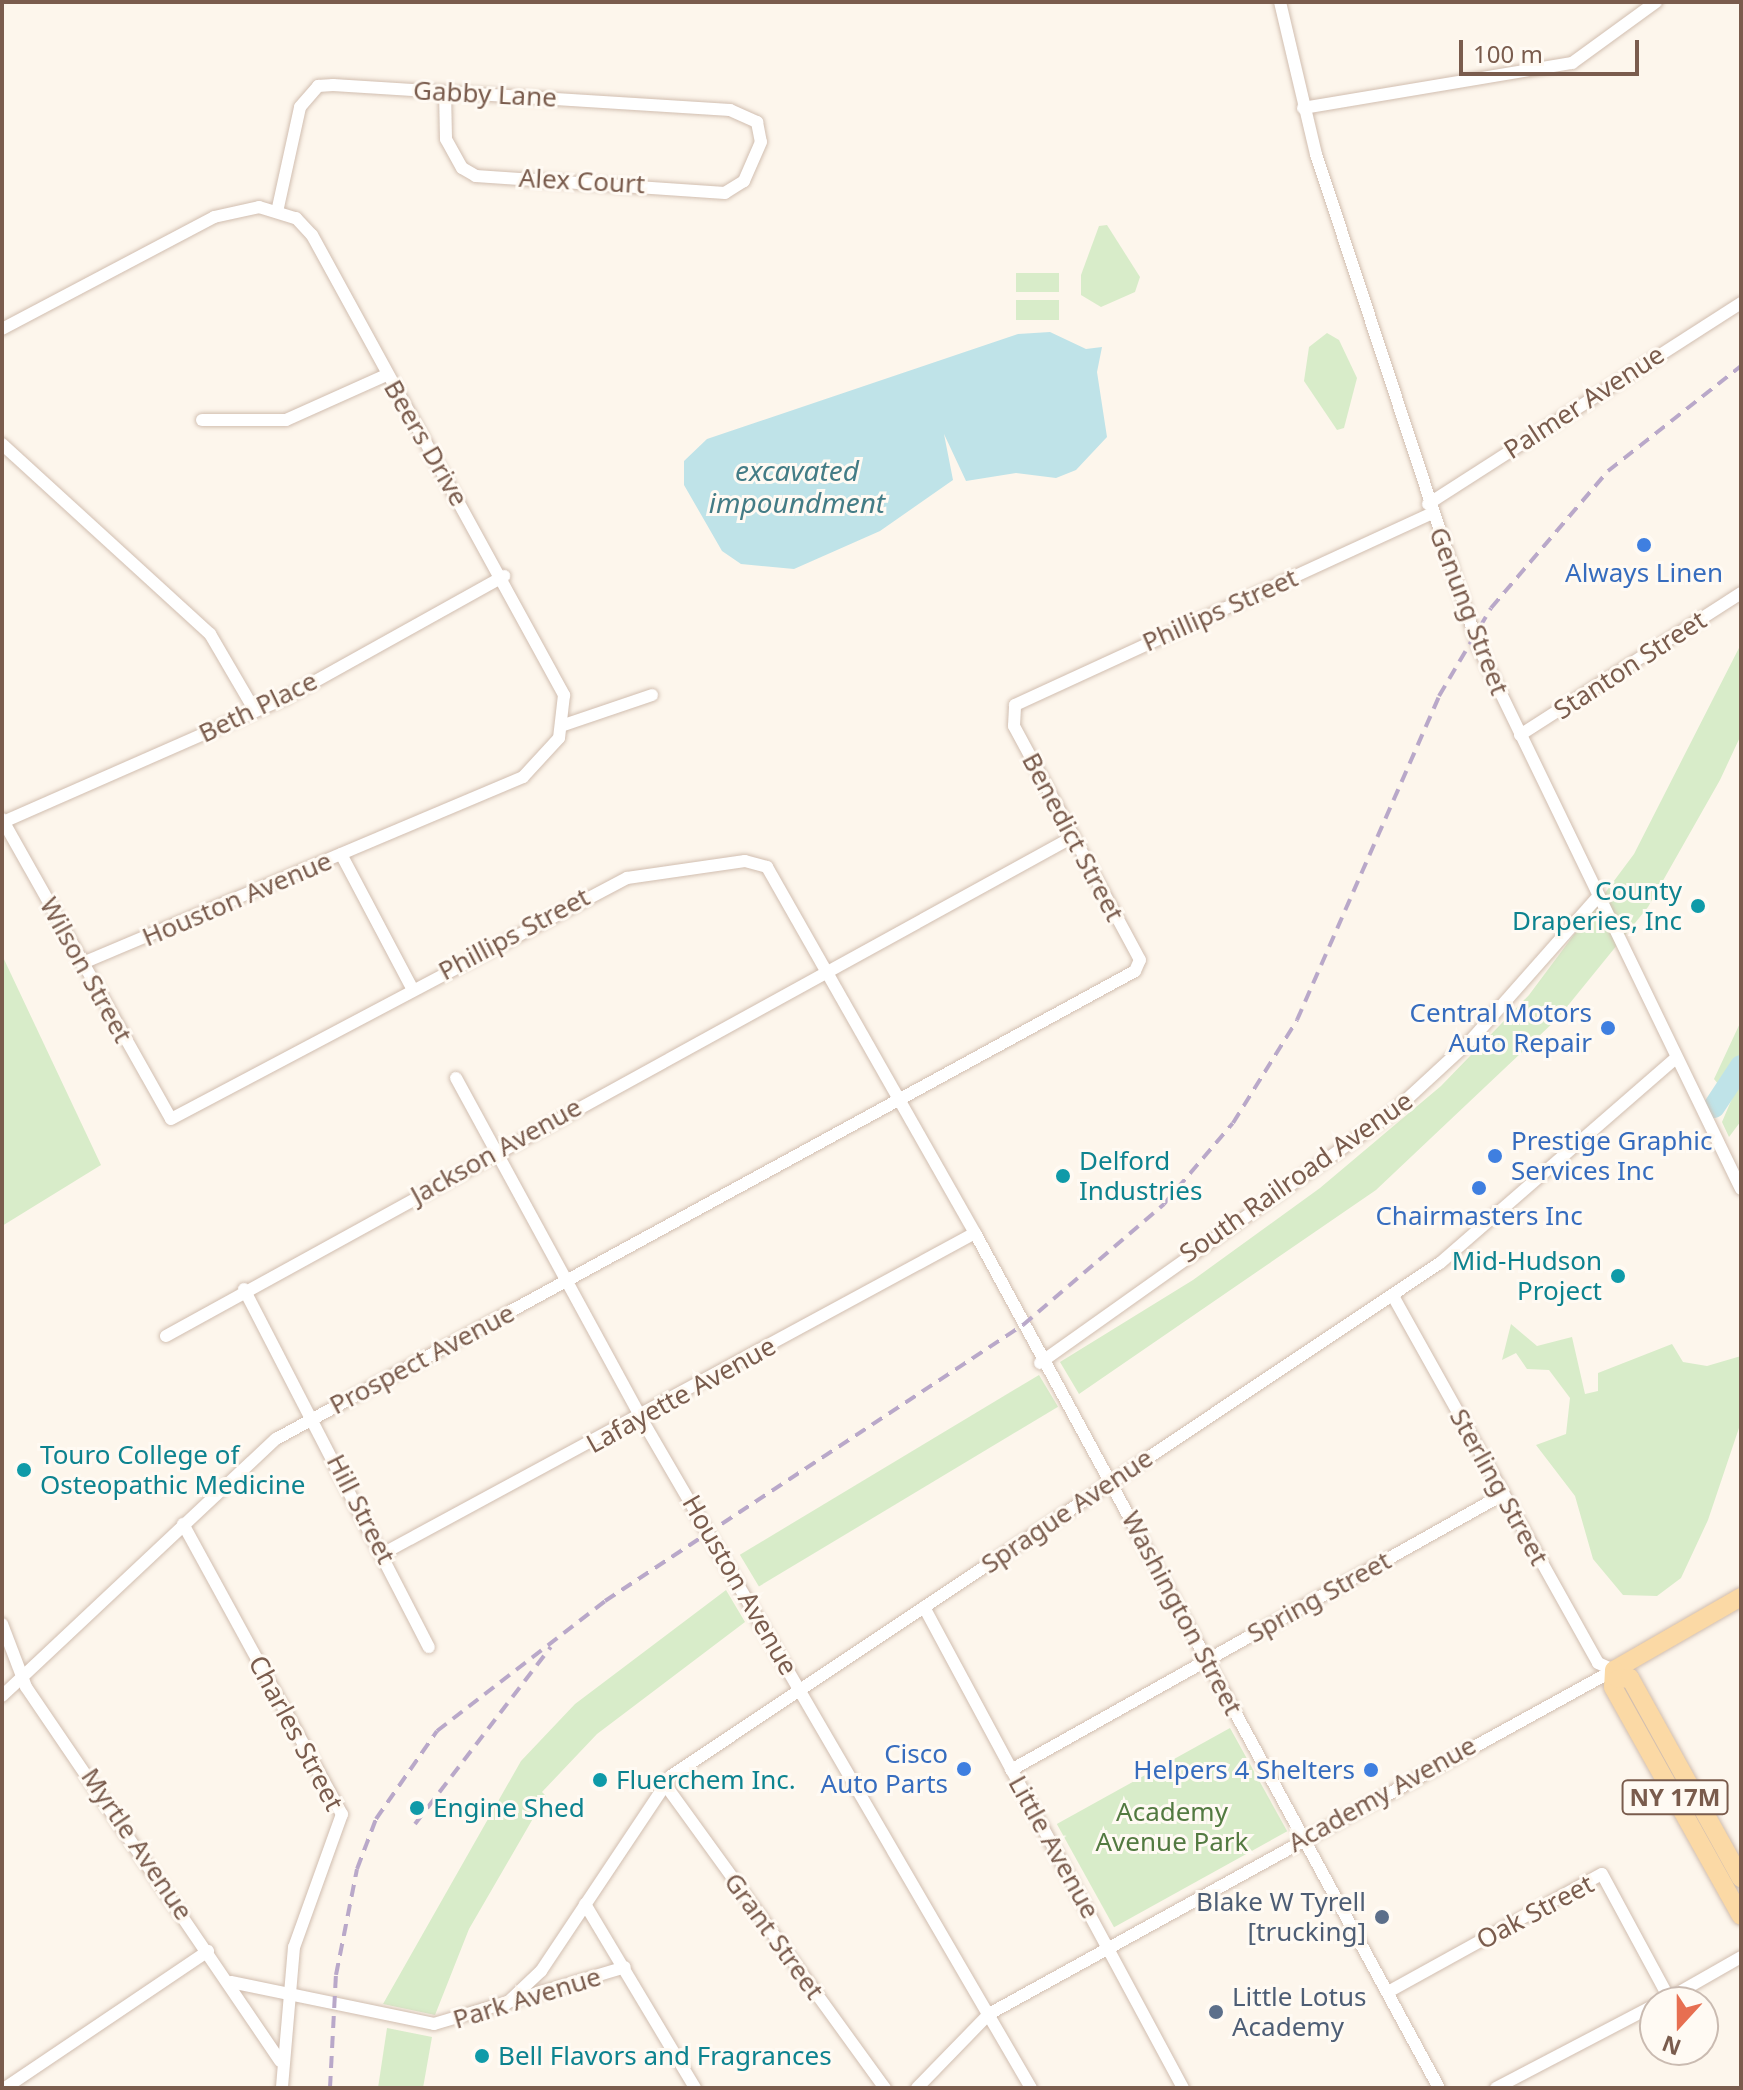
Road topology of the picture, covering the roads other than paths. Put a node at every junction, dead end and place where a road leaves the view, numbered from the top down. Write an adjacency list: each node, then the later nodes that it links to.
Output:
1 (1280, 2): 4 (street, Genung Street)
2 (1656, 2): 4 (street)
3 (445, 92): 5 (street, Gabby Lane); 5 (street, Alex Court); 6 (street, Gabby Lane)
4 (1303, 108): 12 (street, Genung Street)
5 (759, 149)
6 (277, 212): 8 (street, Beers Drive); 9 (street, Beers Drive)
7 (1741, 303): 12 (street, Palmer Avenue)
8 (2, 329)
9 (386, 375): 10 (street); 13 (street, Beers Drive)
10 (202, 420)
11 (2, 444): 17 (street)
12 (1430, 509): 16 (street, Phillips Street); 19 (street, Genung Street)
13 (504, 576): 17 (street, Beth Place); 18 (street, Beers Drive)
14 (1741, 593): 19 (street, Stanton Street)
15 (652, 695): 18 (street)
16 (1013, 710): 21 (street, Benedict Street)
17 (255, 711): 20 (street, Beth Place)
18 (564, 725): 22 (street)
19 (1520, 735): 23 (street, Genung Street)
20 (3, 821): 24 (street, Wilson Street)
21 (1073, 837): 25 (street, Benedict Street); 26 (street, Jackson Avenue)
22 (341, 854): 24 (street, Houston Avenue); 27 (street, Houston Avenue)
23 (1596, 899): 28 (street, Genung Street); 39 (street, South Railroad Avenue)
24 (82, 963): 31 (street, Wilson Street)
25 (1140, 963): 30 (street, Prospect Avenue)
26 (828, 972): 27 (street, Phillips Street); 30 (street, Washington Street); 32 (street, Jackson Avenue)
27 (412, 988): 31 (street, Phillips Street)
28 (1676, 1058): 33 (street, Genung Street); 37 (street, Sprague Avenue)
29 (456, 1078): 32 (street, Houston Avenue)
30 (899, 1101): 34 (street, Washington Street); 35 (street, Prospect Avenue)
31 (171, 1119)
32 (499, 1148): 35 (street, Houston Avenue); 36 (street, Jackson Avenue)
33 (1741, 1189)
34 (975, 1233): 39 (street, Washington Street); 41 (street, Lafayette Avenue)
35 (570, 1281): 40 (street, Prospect Avenue); 41 (street, Houston Avenue)
36 (244, 1289): 38 (street, Jackson Avenue); 40 (street, Hill Street)
37 (1393, 1296): 42 (street, Sprague Avenue); 43 (street, Sterling Street)
38 (166, 1336)
39 (1040, 1363): 42 (street, Washington Street)
40 (313, 1416): 44 (street, Prospect Avenue); 45 (street, Hill Street)
41 (641, 1418): 45 (street, Lafayette Avenue); 53 (street, Houston Avenue)
42 (1111, 1481): 47 (street, Sprague Avenue); 50 (street, Washington Street)
43 (1502, 1495): 50 (street, Spring Street); 51 (street, Sterling Street)
44 (183, 1524): 52 (street, Prospect Avenue); 69 (street, Charles Street)
45 (384, 1553): 49 (street, Hill Street)
46 (1741, 1597): 51 (main road, Academy Avenue)
47 (924, 1607): 53 (street, Sprague Avenue); 55 (street, Little Avenue)
48 (2, 1624): 52 (street, Myrtle Avenue)
49 (429, 1647)
50 (1208, 1659): 55 (street, Spring Street); 57 (street, Washington Street)
51 (1616, 1674): 57 (street, Academy Avenue); 58 (main road, NY 17M); 60 (main road, NY 17M)
52 (22, 1675): 54 (street, Prospect Avenue); 62 (street, Myrtle Avenue)
53 (801, 1691): 56 (street, Sprague Avenue); 72 (street, Houston Avenue)
54 (2, 1696)
55 (1011, 1770): 61 (street, Little Avenue)
56 (664, 1783): 59 (street, Sprague Avenue); 77 (street, Grant Street)
57 (1304, 1837): 61 (street, Academy Avenue); 68 (street, Washington Street)
58 (1741, 1878)
59 (585, 1904): 64 (street); 70 (street, Sprague Avenue)
60 (1741, 1916)
61 (1109, 1945): 72 (street, Academy Avenue); 80 (street, Little Avenue)
62 (208, 1951): 65 (street, Myrtle Avenue); 74 (street)
63 (1741, 1957): 67 (street)
64 (625, 1967): 70 (street, Park Avenue); 76 (street)
65 (231, 1982): 69 (street); 73 (street, Myrtle Avenue)
66 (1658, 1986): 68 (street, Oak Street)
67 (1690, 1986)
68 (1388, 1992): 81 (street, Washington Street)
69 (286, 1997): 70 (street, Park Avenue); 73 (street)
70 (505, 2005)
71 (1639, 2013): 82 (street)
72 (989, 2014): 78 (street, Academy Avenue); 79 (street, Houston Avenue)
73 (280, 2061): 75 (street)
74 (5, 2088)
75 (282, 2088)
76 (695, 2088)
77 (885, 2088)
78 (917, 2088)
79 (1031, 2088)
80 (1183, 2088)
81 (1439, 2088)
82 (1496, 2088)

